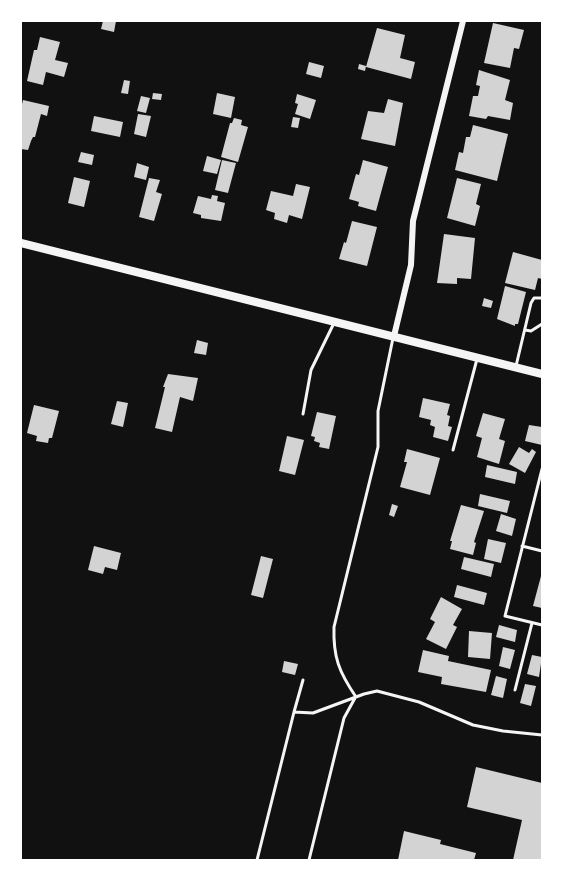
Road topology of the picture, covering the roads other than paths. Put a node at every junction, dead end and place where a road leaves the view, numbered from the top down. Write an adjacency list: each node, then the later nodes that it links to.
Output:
1 (463, 21): 7 (street)
2 (21, 243): 4 (main road)
3 (542, 298): 6 (lane)
4 (335, 321): 7 (main road); 11 (lane)
5 (542, 324): 6 (lane)
6 (525, 330): 9 (lane)
7 (394, 336): 8 (main road); 20 (lane)
8 (477, 357): 9 (main road); 12 (lane)
9 (515, 368): 10 (main road)
10 (542, 374)
11 (303, 414)
12 (453, 450)
13 (542, 469): 14 (lane)
14 (522, 546): 15 (lane); 16 (lane)
15 (542, 551)
16 (532, 623): 17 (lane); 19 (lane)
17 (542, 625)
18 (303, 680): 21 (lane)
19 (515, 690)
20 (356, 697): 21 (lane); 22 (lane); 24 (lane)
21 (294, 712): 23 (lane)
22 (542, 735)
23 (257, 860)
24 (309, 860)

